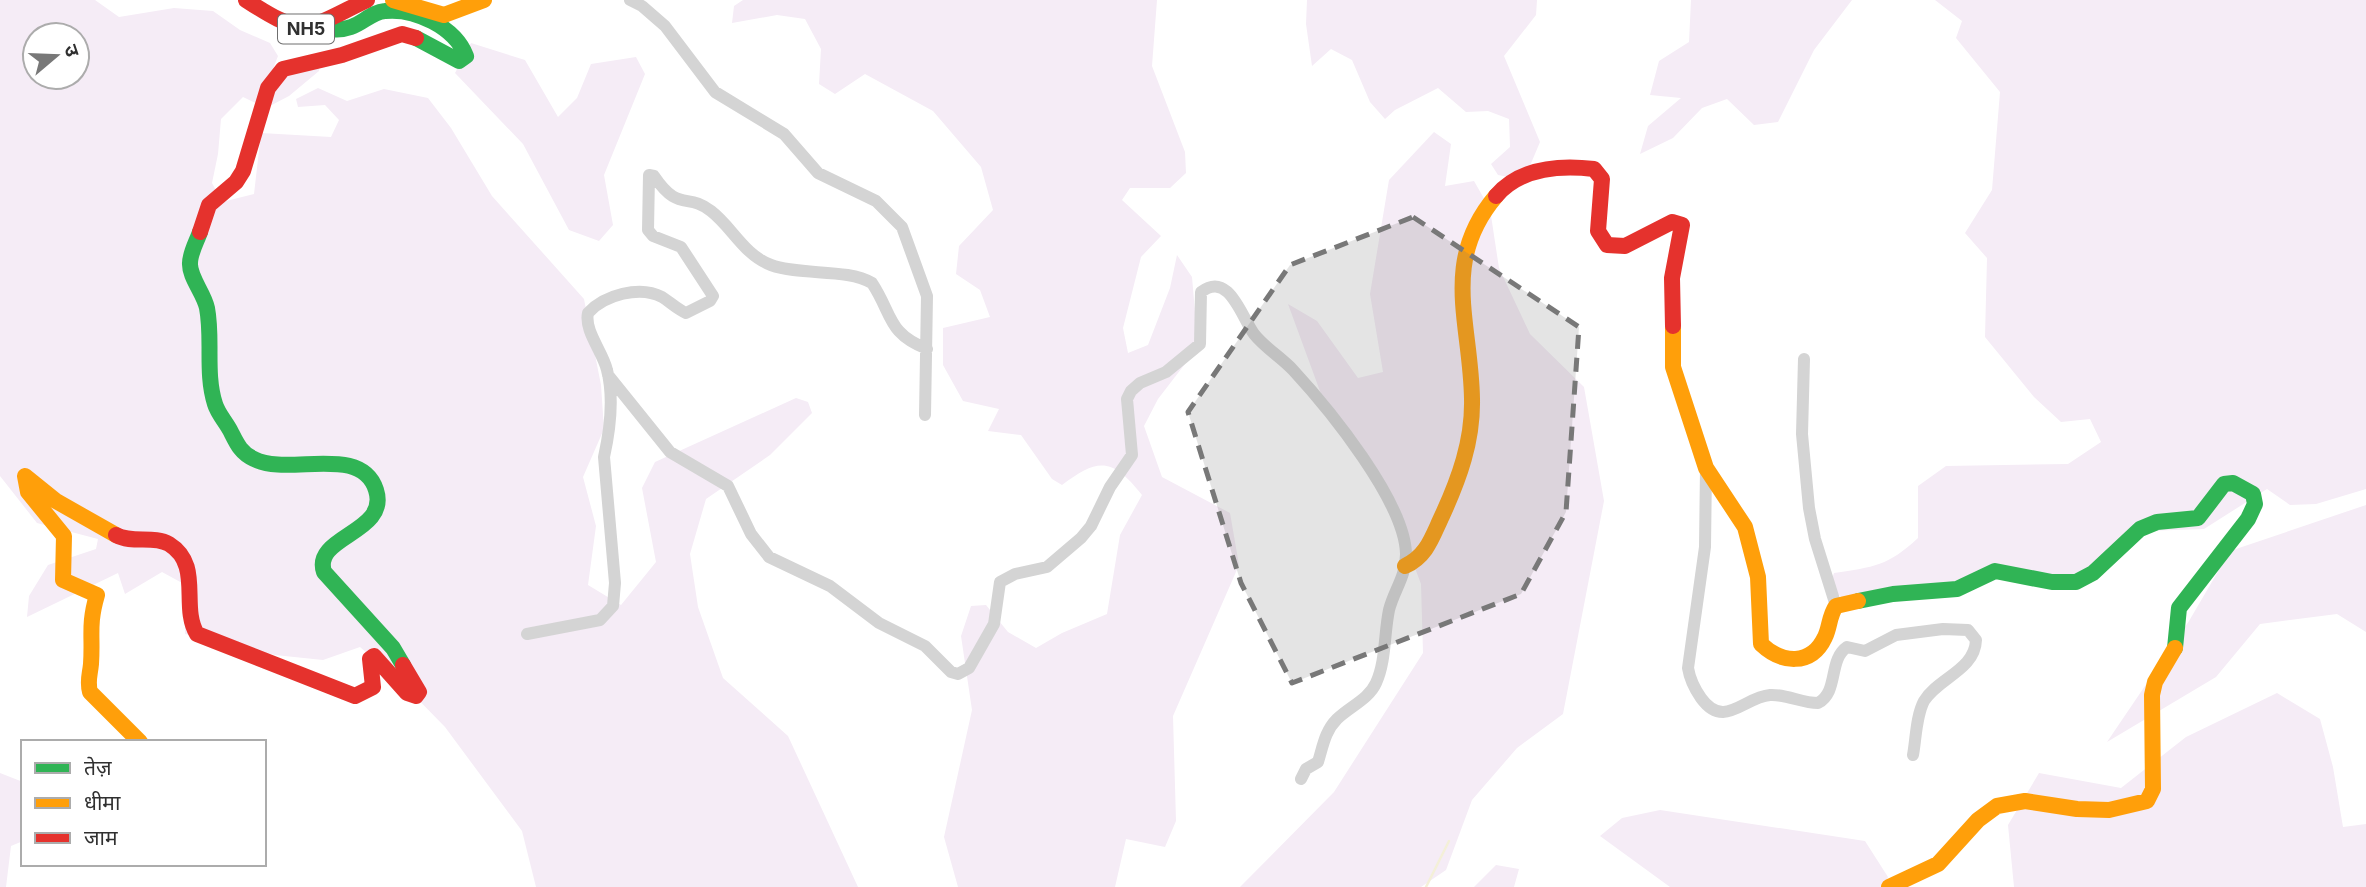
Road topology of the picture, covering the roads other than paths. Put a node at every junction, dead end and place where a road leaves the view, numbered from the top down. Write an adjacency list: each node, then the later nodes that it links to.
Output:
1 (246, 0): 6 (main road, NH5)
2 (368, 0): 6 (main road, NH5)
3 (393, 0): 4 (main road)
4 (484, 0)
5 (630, 0): 7 (street)
6 (318, 27): 15 (main road)
7 (927, 349): 9 (street); 10 (street)
8 (1804, 359): 13 (street)
9 (608, 374): 12 (street); 14 (street)
10 (925, 415)
11 (1706, 468): 12 (main road); 13 (main road); 16 (street)
12 (1405, 566): 17 (street)
13 (1836, 606): 18 (main road)
14 (527, 634)
15 (138, 740)
16 (1913, 755)
17 (1301, 779)
18 (1889, 887)

